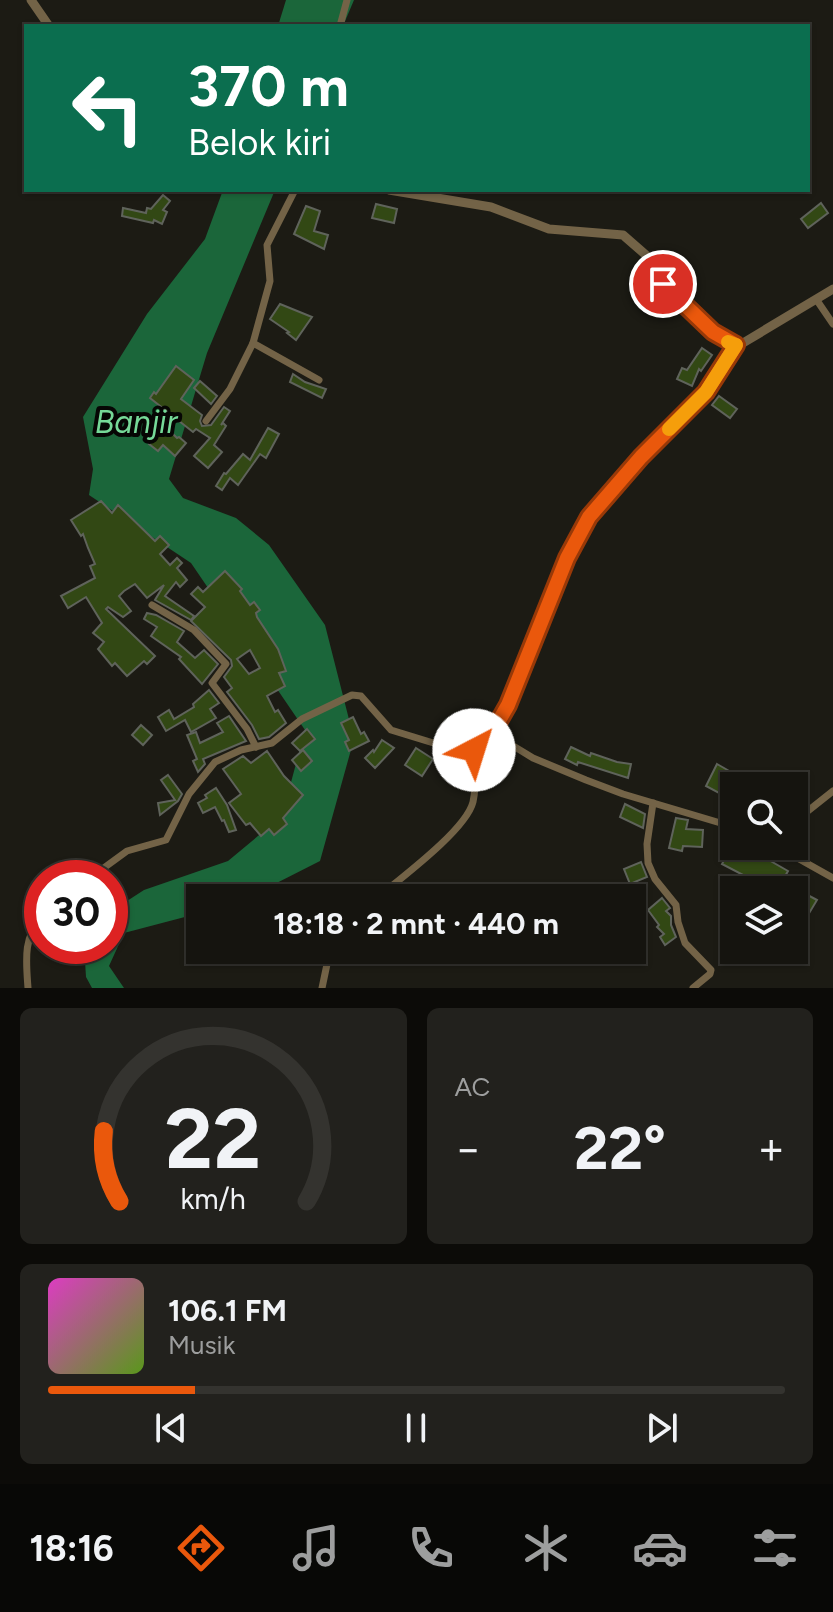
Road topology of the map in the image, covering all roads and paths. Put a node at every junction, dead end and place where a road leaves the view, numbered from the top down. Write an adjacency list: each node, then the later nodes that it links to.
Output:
1 (31, 0): 3 (street)
2 (347, 0): 4 (street)
3 (48, 24)
4 (341, 24)
5 (294, 192): 10 (street)
6 (401, 192): 11 (street)
7 (833, 289): 8 (street)
8 (816, 299): 9 (street); 11 (street)
9 (833, 324)
10 (253, 343): 12 (street); 13 (street)
11 (736, 345): 15 (street)
12 (319, 380)
13 (206, 421)
14 (152, 605): 16 (street)
15 (492, 733): 17 (street); 19 (street)
16 (256, 747): 17 (street); 22 (street)
17 (471, 752): 25 (street)
18 (833, 791): 20 (street)
19 (653, 803): 21 (street); 30 (street)
20 (808, 811)
21 (720, 823)
22 (115, 860)
23 (801, 860): 24 (street)
24 (833, 878)
25 (394, 884)
26 (25, 964): 28 (street)
27 (327, 964): 29 (street)
28 (28, 988)
29 (322, 988)
30 (693, 988)

